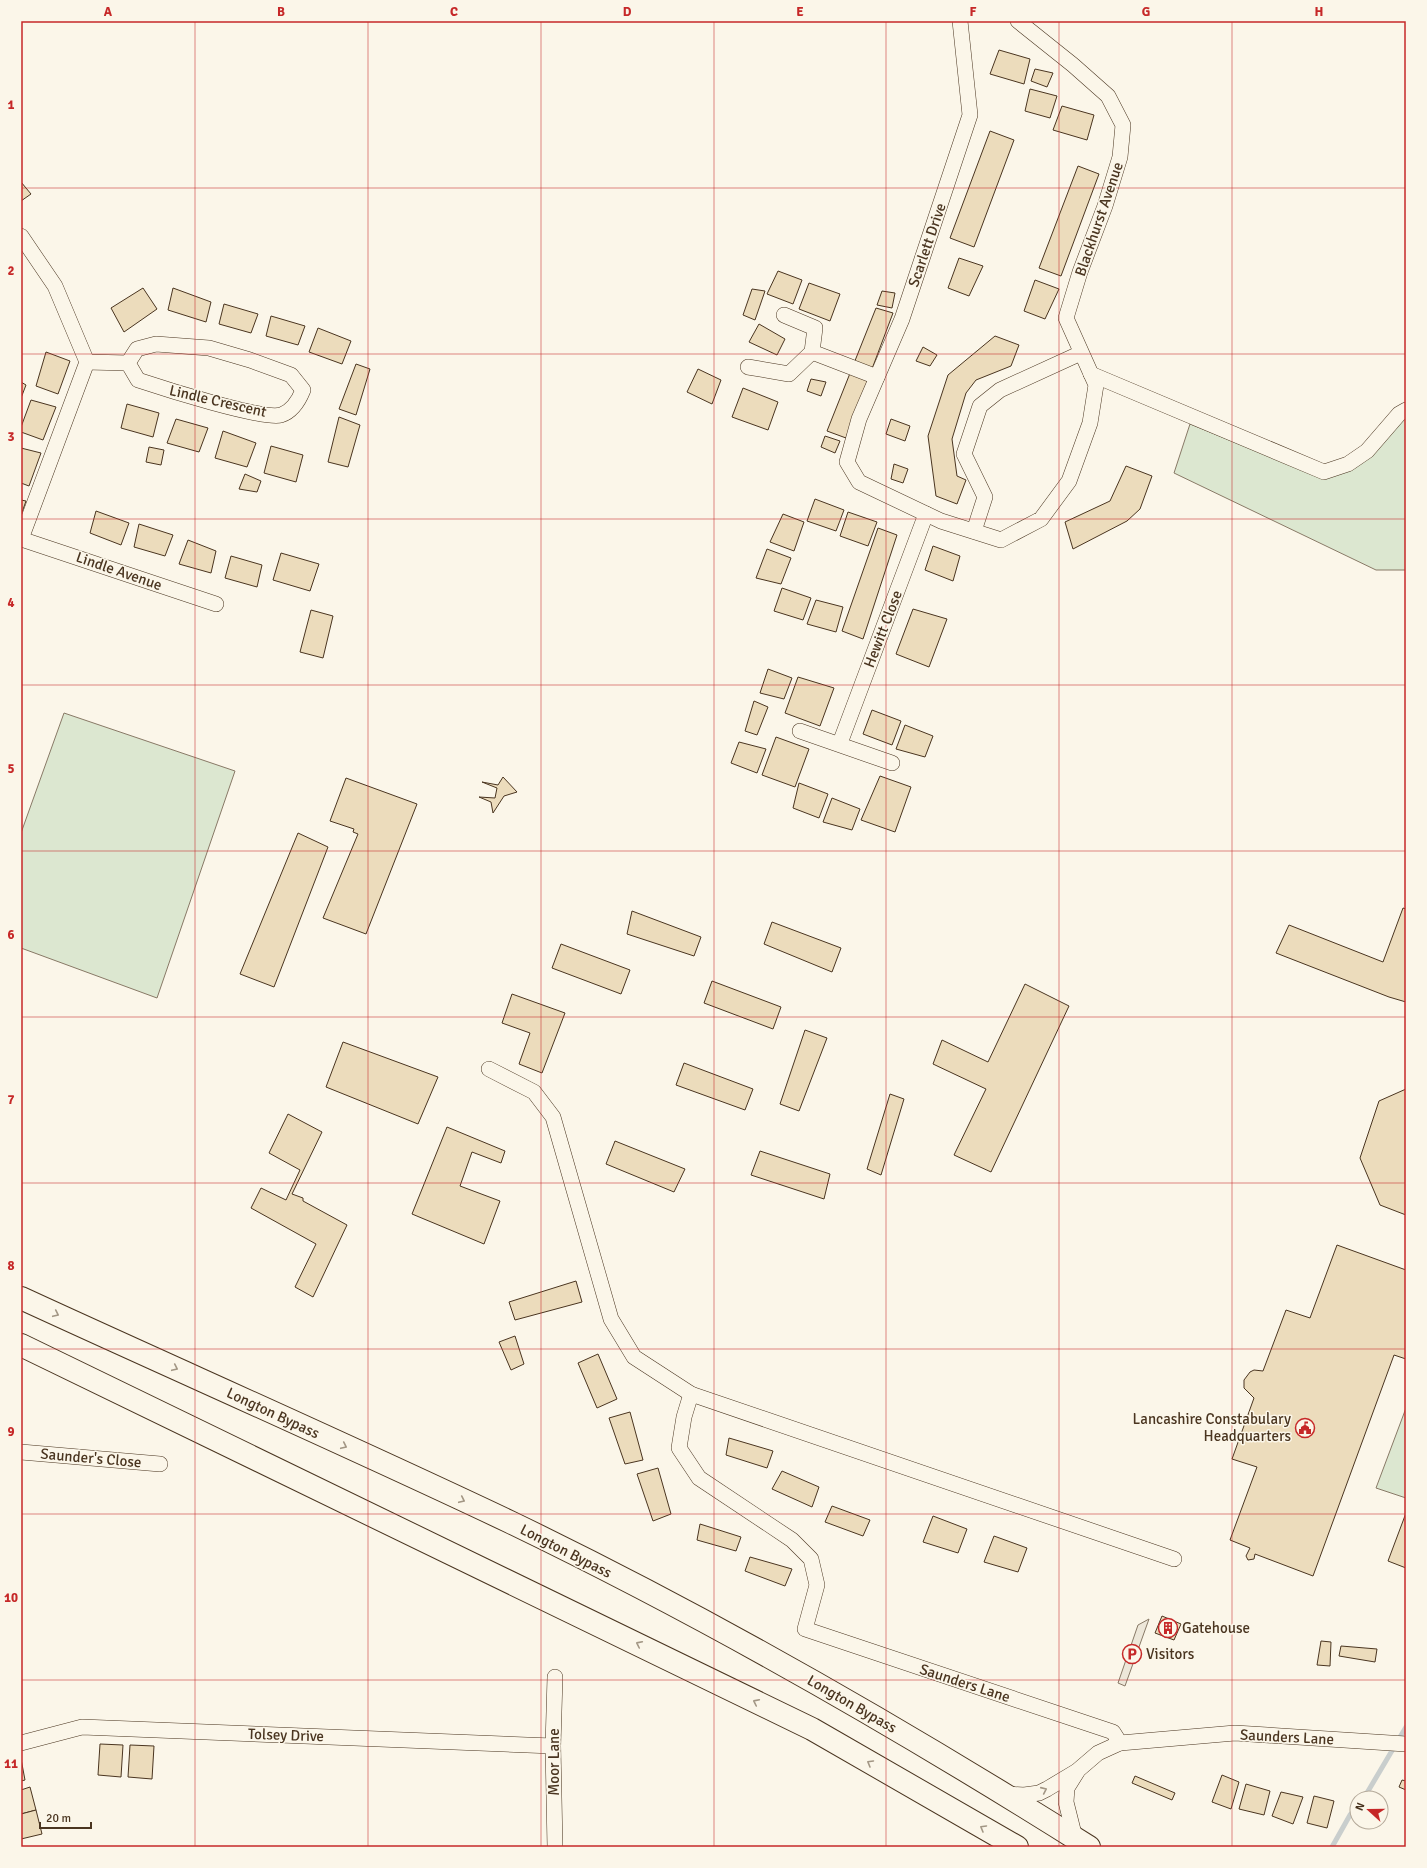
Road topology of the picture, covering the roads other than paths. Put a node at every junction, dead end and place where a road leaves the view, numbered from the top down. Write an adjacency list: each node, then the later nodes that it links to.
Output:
1 (960, 21): 11 (street, Scarlett Drive)
2 (1018, 21): 6 (street, Blackhurst Avenue)
3 (21, 236): 7 (street)
4 (784, 315): 5 (street)
5 (812, 352): 9 (street); 11 (street)
6 (1081, 353): 10 (street); 14 (street)
7 (86, 362): 8 (street); 15 (street)
8 (128, 363): 8 (street, Lindle Crescent)
9 (748, 367)
10 (1090, 374): 12 (street); 14 (street)
11 (877, 378): 13 (street, Scarlett Drive)
12 (1406, 410)
13 (926, 514): 14 (street); 18 (street, Hewitt Close)
14 (974, 531)
15 (21, 539): 16 (street, Lindle Avenue)
16 (216, 604)
17 (800, 731): 18 (street)
18 (840, 743): 19 (street)
19 (892, 763)
20 (488, 1069): 23 (street)
21 (21, 1298): 33 (highway, Longton Bypass, one-way to 33)
22 (21, 1345): 36 (highway, one-way to 22)
23 (692, 1394): 26 (street); 28 (street, Saunders Lane)
24 (21, 1452): 25 (street, Saunder's Close)
25 (160, 1464)
26 (1174, 1559)
27 (555, 1677): 31 (street, Moor Lane)
28 (1117, 1738): 30 (street, Saunders Lane); 32 (street, Saunders Lane)
29 (21, 1743): 31 (street, Tolsey Drive)
30 (1406, 1744)
31 (553, 1746): 35 (street, Moor Lane)
32 (1077, 1771): 33 (street, Saunders Lane, one-way to 32); 34 (street, Saunders Lane)
33 (1006, 1794): 34 (highway, Longton Bypass)
34 (1082, 1843)
35 (555, 1847)
36 (1017, 1847)

